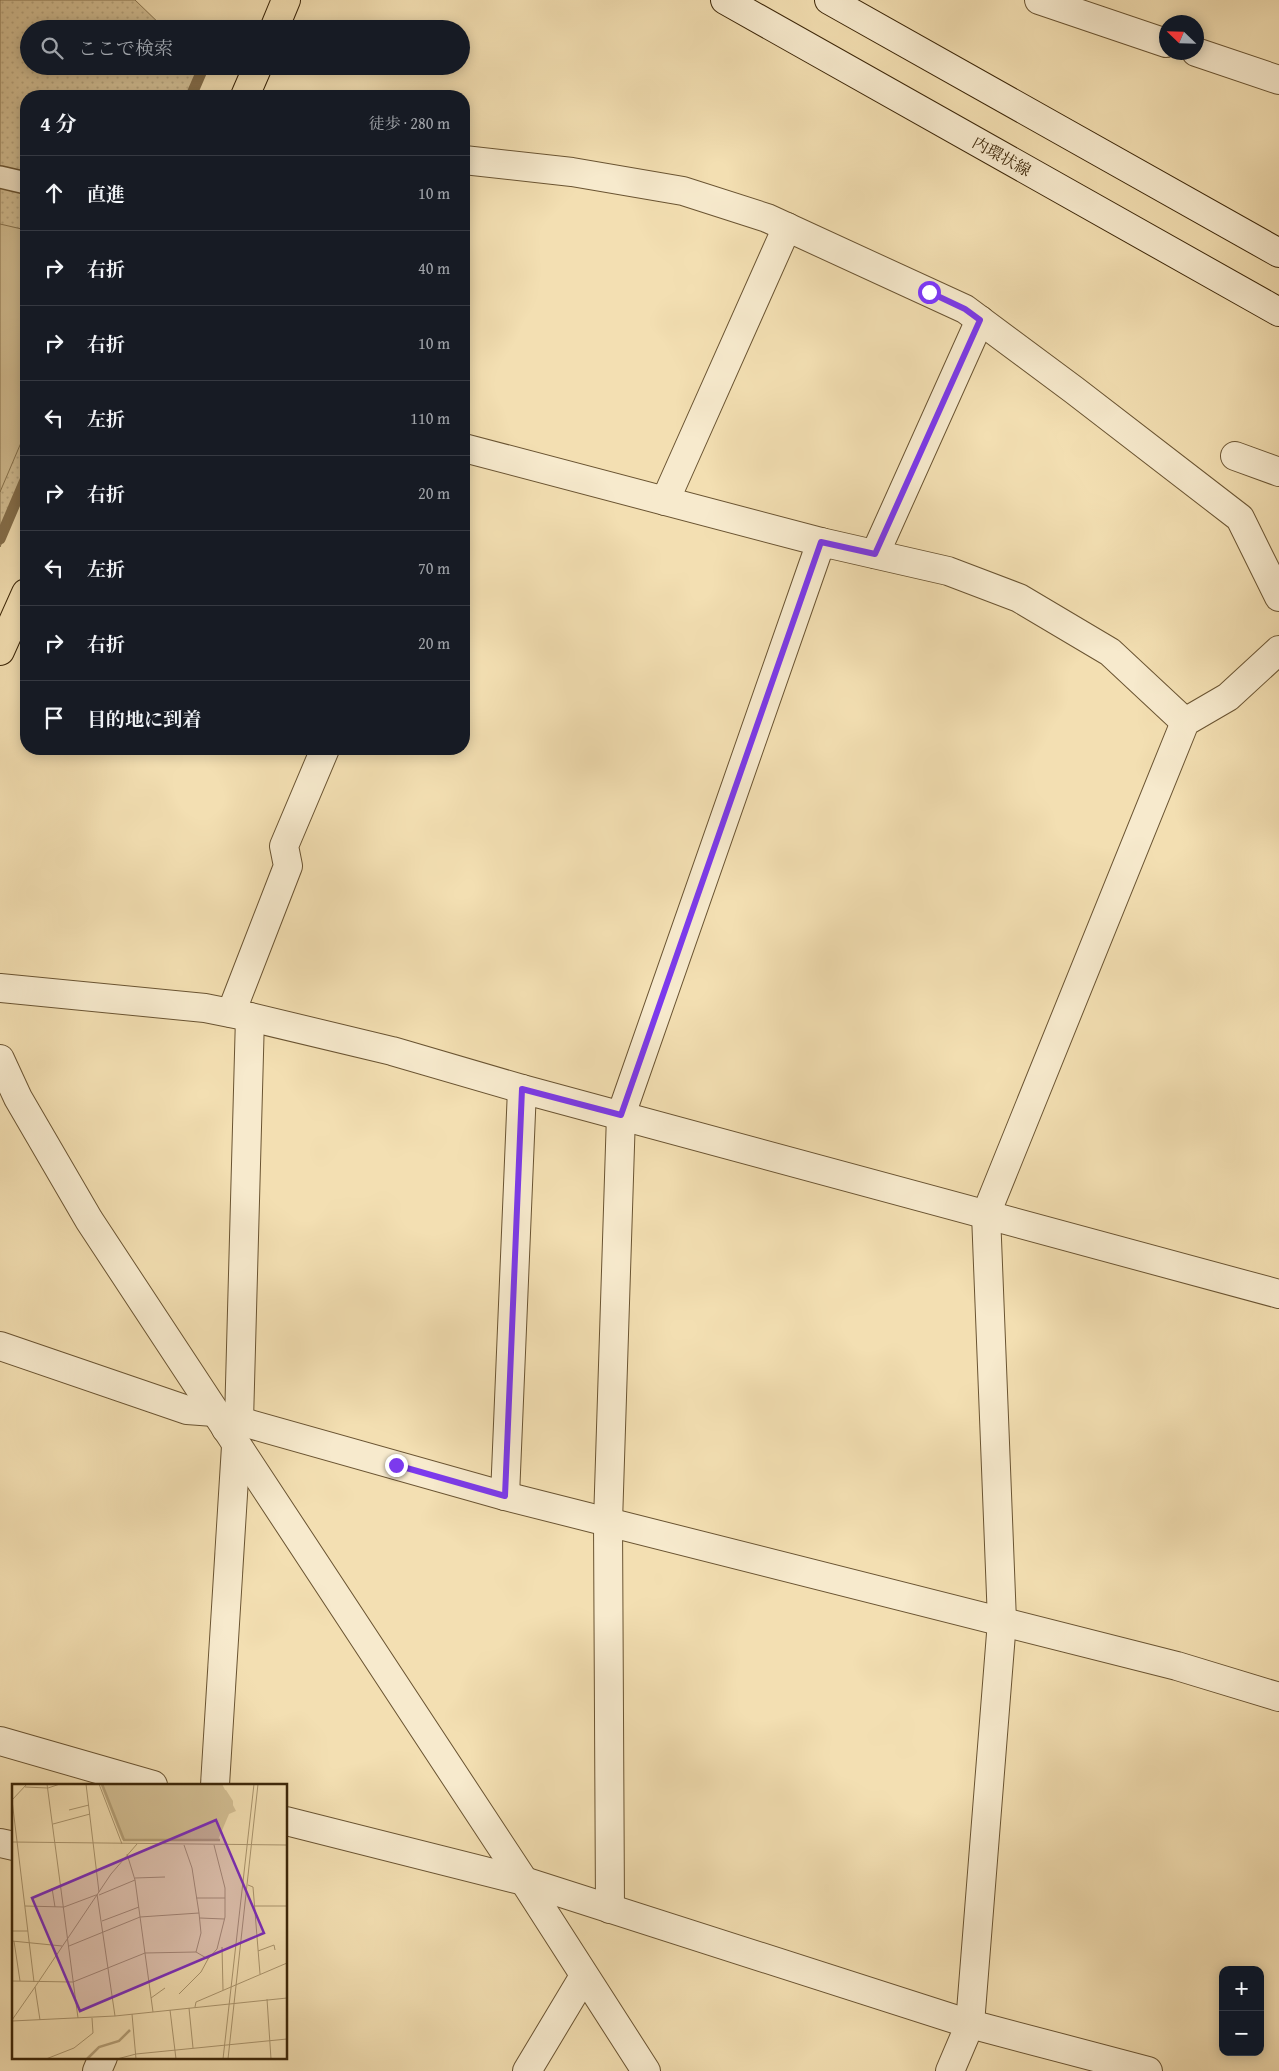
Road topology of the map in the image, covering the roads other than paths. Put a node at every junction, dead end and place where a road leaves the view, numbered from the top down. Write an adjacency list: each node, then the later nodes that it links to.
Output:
1 (286, 0): 5 (main road)
2 (725, 0): 16 (street, 内環状線)
3 (829, 0): 15 (street)
4 (1039, 0): 6 (street)
5 (278, 20)
6 (1159, 41)
7 (1204, 55): 9 (street)
8 (254, 75): 10 (main road)
9 (1279, 80)
10 (248, 90)
11 (470, 161): 14 (street)
12 (0, 177): 13 (lane)
13 (20, 182)
14 (787, 227): 17 (street); 21 (street)
15 (1279, 253)
16 (1279, 312)
17 (980, 320): 23 (street); 24 (street)
18 (470, 450): 21 (street)
19 (1235, 456): 20 (street)
20 (1279, 472)
21 (665, 500): 22 (street)
22 (821, 542): 23 (street); 34 (street)
23 (875, 554): 28 (street)
24 (1279, 597)
25 (20, 606): 27 (main road)
26 (1279, 650): 28 (street)
27 (0, 651)
28 (1185, 722): 35 (street)
29 (322, 755): 31 (street)
30 (0, 988): 31 (street)
31 (241, 1015): 33 (street); 38 (street)
32 (0, 1058): 38 (street)
33 (522, 1089): 34 (street); 39 (street)
34 (621, 1115): 35 (street); 40 (street)
35 (986, 1214): 36 (street); 41 (street)
36 (1279, 1294)
37 (0, 1346): 38 (street)
38 (229, 1427): 39 (street); 45 (street); 47 (street)
39 (505, 1496): 40 (street)
40 (608, 1522): 41 (street); 48 (street)
41 (1002, 1621): 42 (street); 50 (street)
42 (1279, 1697)
43 (0, 1741): 44 (street)
44 (150, 1784)
45 (215, 1784)
46 (288, 1821): 47 (street)
47 (524, 1881): 48 (street); 49 (street)
48 (610, 1909): 50 (street)
49 (584, 1976): 53 (street); 54 (street)
50 (970, 2024): 55 (street); 56 (street)
51 (103, 2058): 52 (street)
52 (97, 2071)
53 (527, 2071)
54 (646, 2071)
55 (950, 2071)
56 (1148, 2071)

